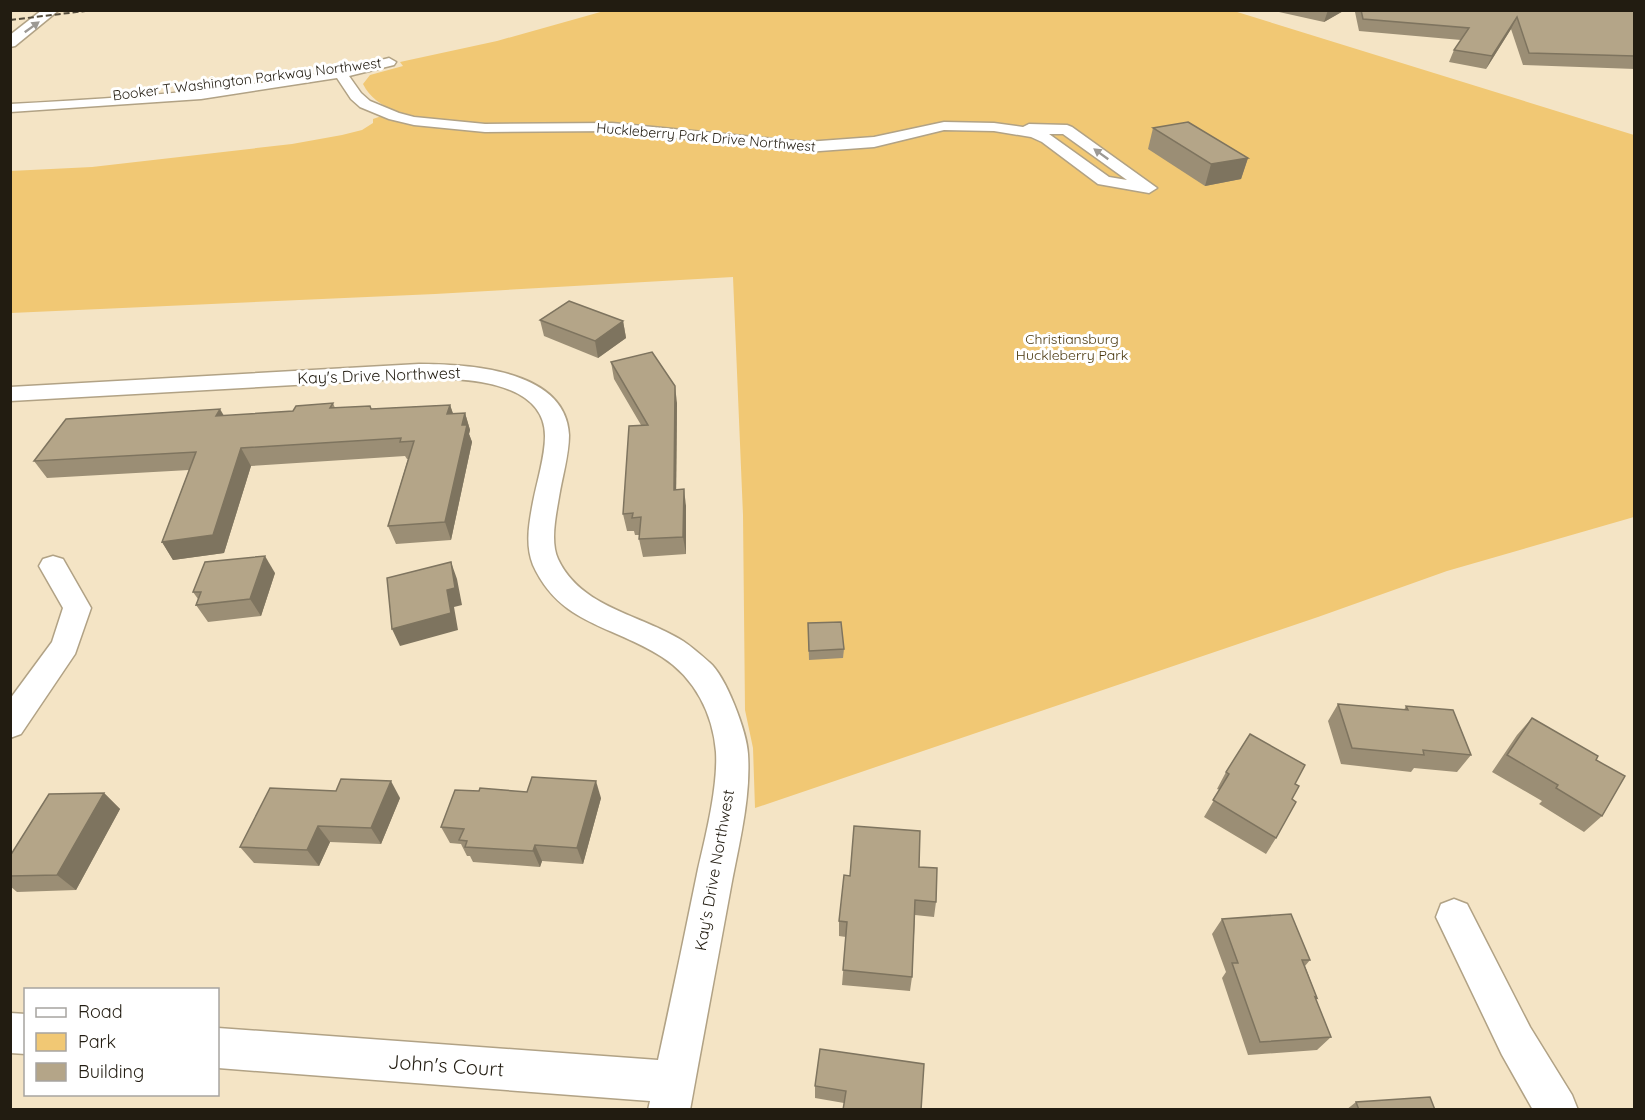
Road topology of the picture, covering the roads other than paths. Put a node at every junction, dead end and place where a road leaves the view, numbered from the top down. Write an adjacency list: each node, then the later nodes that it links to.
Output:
1 (52, 10): 2 (main road, one-way to 1)
2 (10, 43)
3 (340, 72): 4 (street, Booker T Washington Parkway Northwest); 5 (street, Booker T Washington Parkway Northwest); 6 (street, Huckleberry Park Drive Northwest)
4 (10, 102)
5 (10, 108)
6 (1149, 188)
7 (10, 394): 12 (street, Kay's Drive Northwest)
8 (52, 566): 9 (street)
9 (10, 725)
10 (1454, 917): 13 (street)
11 (219, 1048): 12 (street, John's Court)
12 (671, 1096)
13 (1557, 1110)

